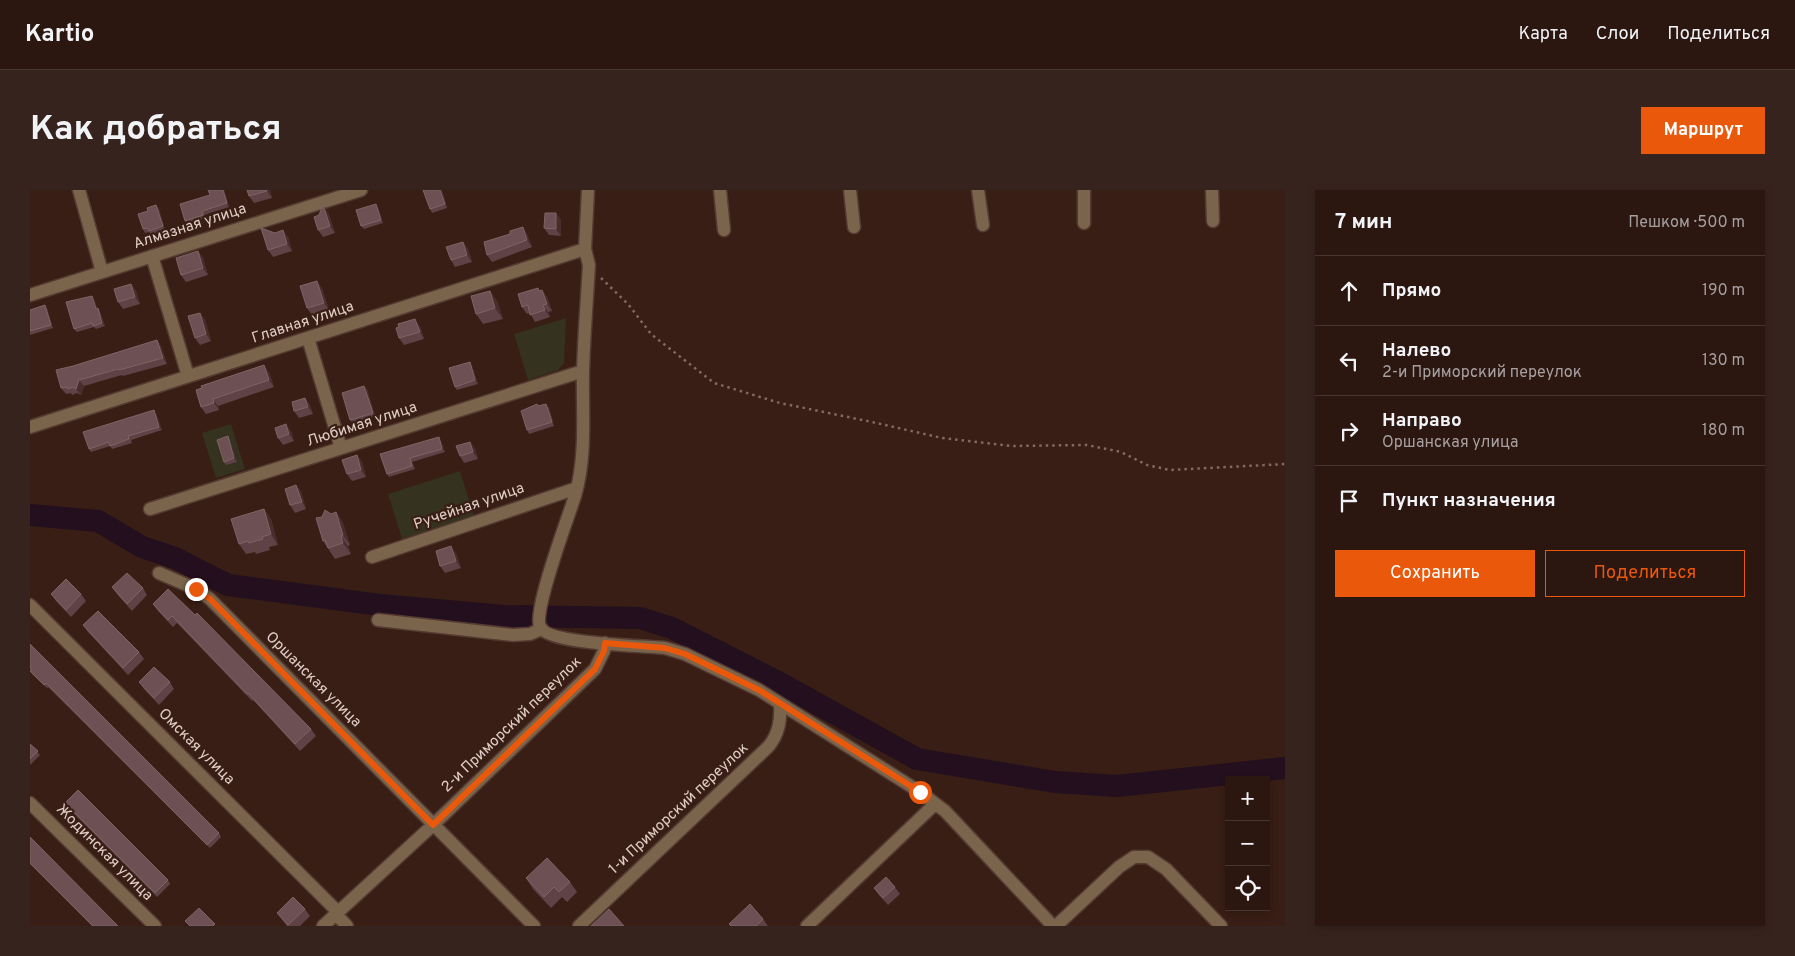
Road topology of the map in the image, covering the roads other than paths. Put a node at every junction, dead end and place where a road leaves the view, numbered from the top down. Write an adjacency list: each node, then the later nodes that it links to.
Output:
1 (80, 190): 16 (street)
2 (361, 190): 15 (street, Алмазная улица)
3 (588, 190): 14 (street)
4 (720, 190): 13 (street)
5 (850, 190): 12 (street)
6 (978, 190): 11 (street)
7 (1084, 190): 10 (street)
8 (1212, 190): 9 (street)
9 (1213, 221)
10 (1084, 223)
11 (983, 225)
12 (854, 227)
13 (724, 230)
14 (586, 249): 18 (street, Главная улица); 19 (street)
15 (152, 256): 16 (street, Алмазная улица); 20 (street)
16 (102, 272): 17 (street, Алмазная улица)
17 (30, 295)
18 (308, 338): 20 (street, Главная улица); 22 (street)
19 (583, 371): 22 (street, Любимая улица); 23 (street)
20 (188, 376): 21 (street, Главная улица)
21 (30, 427)
22 (341, 448): 24 (street, Любимая улица)
23 (577, 488): 25 (street, Ручейная улица); 28 (street)
24 (150, 509)
25 (372, 557)
26 (159, 572): 34 (street, Оршанская улица)
27 (30, 605): 35 (street, Омская улица)
28 (540, 619): 29 (street); 30 (street)
29 (378, 620)
30 (605, 643): 31 (street); 34 (street, 2-и Приморский переулок)
31 (780, 704): 33 (street); 40 (street, 1-и Приморский переулок)
32 (30, 803): 36 (street, Жодинская улица)
33 (936, 804): 41 (street); 42 (street)
34 (433, 825): 35 (street, 2-и Приморский переулок); 39 (street, Оршанская улица)
35 (337, 913): 37 (street, 2-и Приморский переулок); 38 (street, Омская улица)
36 (155, 926)
37 (323, 926)
38 (347, 926)
39 (534, 926)
40 (579, 926)
41 (807, 926)
42 (1054, 926): 43 (street)
43 (1221, 926)

